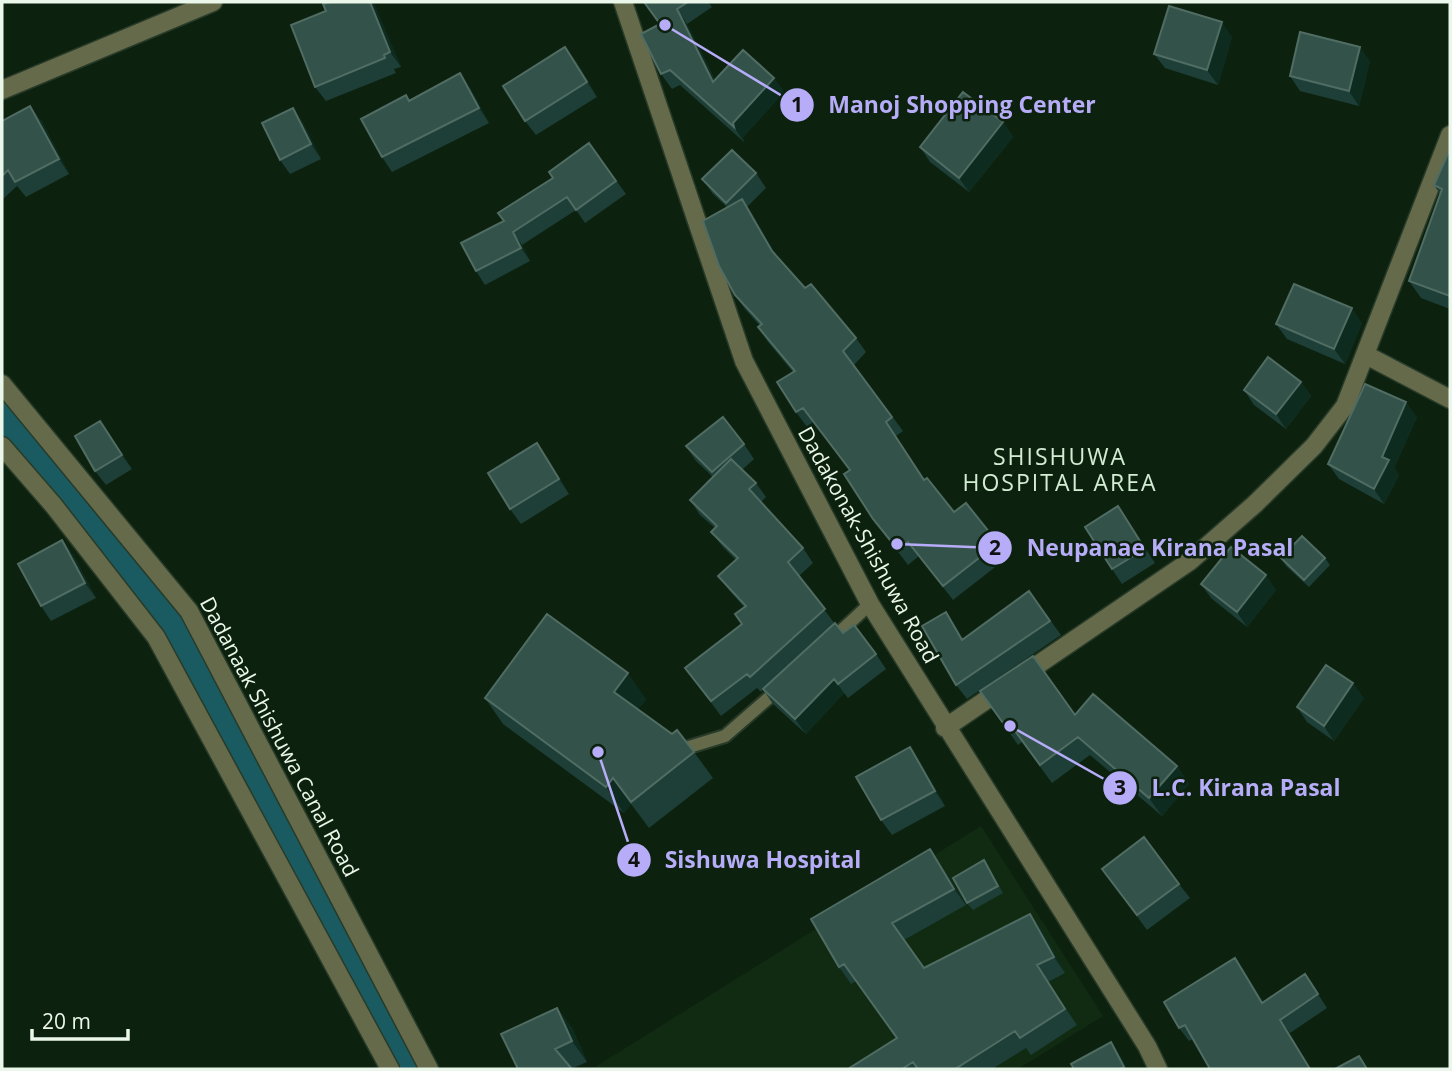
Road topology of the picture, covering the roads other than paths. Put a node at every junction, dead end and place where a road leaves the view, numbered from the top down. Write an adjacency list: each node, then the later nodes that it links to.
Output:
1 (213, 2): 3 (street)
2 (623, 2): 9 (street, Dadakonak-Shishuwa Road)
3 (2, 90)
4 (1450, 135): 5 (street)
5 (1366, 355): 7 (street); 12 (street)
6 (2, 384): 15 (street, Dadanaak Shishuwa Canal Road)
7 (1450, 399)
8 (2, 446): 14 (street)
9 (870, 604): 10 (lane); 12 (street, Dadakonak-Shishuwa Road)
10 (816, 654)
11 (787, 680): 13 (lane)
12 (945, 728): 16 (street, Dadakonak-Shishuwa Road)
13 (689, 747)
14 (390, 1069)
15 (429, 1069)
16 (1158, 1069)

